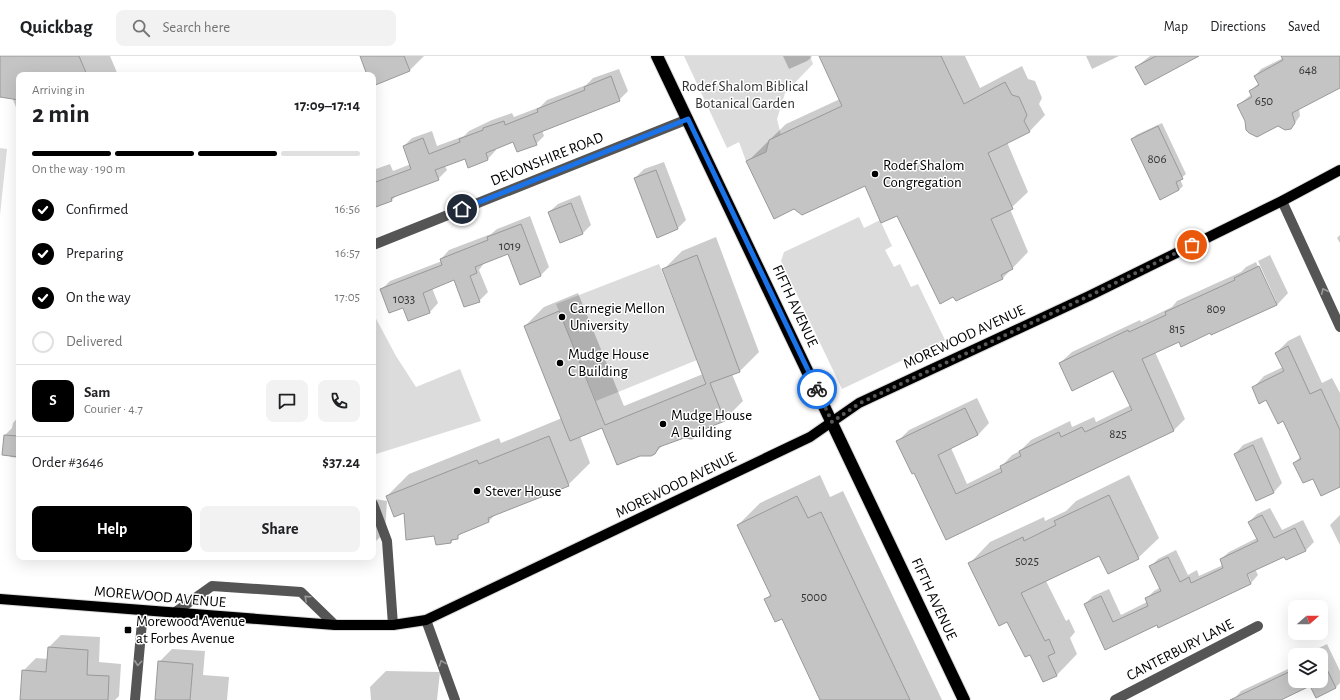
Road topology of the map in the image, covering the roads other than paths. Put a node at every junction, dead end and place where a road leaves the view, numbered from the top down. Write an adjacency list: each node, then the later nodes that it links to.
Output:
1 (657, 56): 2 (highway, FIFTH AVENUE)
2 (688, 119): 5 (street, DEVONSHIRE ROAD); 7 (highway, FIFTH AVENUE)
3 (1340, 170): 4 (main road, MOREWOOD AVENUE)
4 (1282, 201): 6 (street, one-way to 4); 7 (main road, MOREWOOD AVENUE)
5 (376, 243)
6 (1340, 326)
7 (832, 422): 12 (main road, MOREWOOD AVENUE); 18 (highway, FIFTH AVENUE)
8 (376, 513): 14 (street)
9 (0, 599): 10 (main road, MOREWOOD AVENUE)
10 (143, 611): 11 (main road, MOREWOOD AVENUE); 16 (street, one-way to 16)
11 (174, 613): 13 (main road, MOREWOOD AVENUE); 13 (street, one-way to 11)
12 (426, 620): 14 (main road, MOREWOOD AVENUE); 17 (street, one-way to 12)
13 (335, 625): 14 (main road, MOREWOOD AVENUE)
14 (393, 625)
15 (1258, 626): 19 (street, CANTERBURY LANE)
16 (135, 700)
17 (455, 700)
18 (964, 700)
19 (1115, 700)

